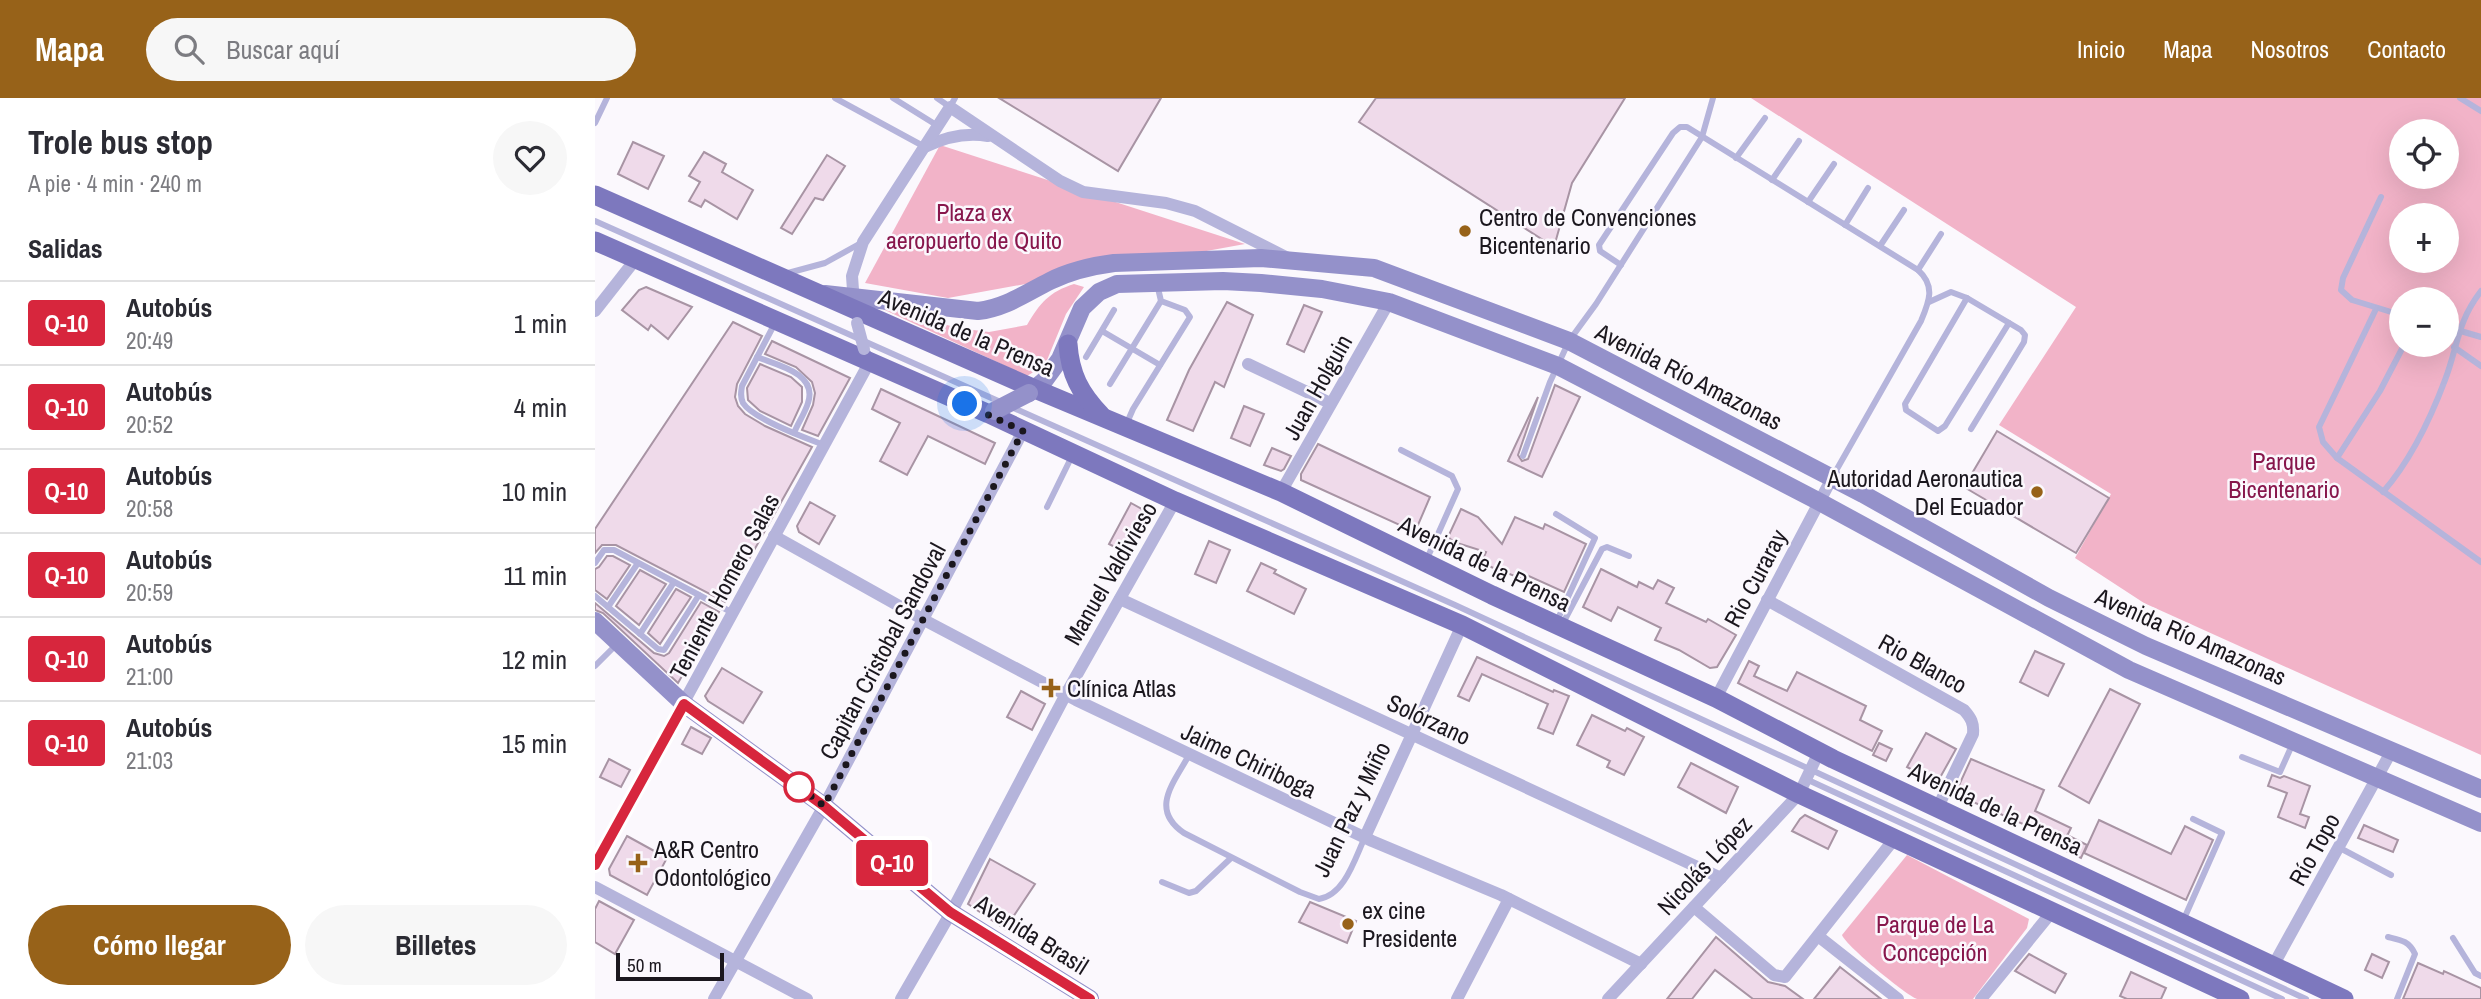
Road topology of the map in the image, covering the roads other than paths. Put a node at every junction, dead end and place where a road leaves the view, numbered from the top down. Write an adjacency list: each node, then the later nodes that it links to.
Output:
1 (607, 98): 10 (lane)
2 (835, 98): 15 (lane)
3 (893, 98): 11 (lane)
4 (937, 98): 7 (lane)
5 (1713, 98): 12 (lane)
6 (2460, 98): 8 (lane)
7 (952, 102): 11 (street); 13 (street)
8 (2481, 111)
9 (1765, 118): 16 (lane)
10 (595, 123)
11 (937, 126): 15 (street)
12 (1702, 137): 16 (lane); 32 (lane); 32 (lane)
13 (995, 138): 15 (street); 30 (street)
14 (1799, 141): 18 (lane)
15 (925, 147): 28 (street)
16 (1737, 158): 18 (lane)
17 (1834, 164): 22 (lane)
18 (1772, 180): 22 (lane)
19 (1868, 188): 25 (lane)
20 (595, 195): 34 (main road, Avenida de la Prensa)
21 (2381, 197): 41 (lane)
22 (1808, 202): 25 (lane)
23 (1904, 210): 29 (lane)
24 (595, 221): 118 (lane)
25 (1845, 225): 29 (lane)
26 (1941, 234): 33 (lane)
27 (595, 241): 31 (main road)
28 (863, 242): 34 (lane); 42 (street)
29 (1880, 246): 33 (lane)
30 (1292, 259): 42 (main road, Avenida Río Amazonas); 52 (main road, Avenida Río Amazonas)
31 (635, 260): 44 (street); 46 (main road)
32 (1621, 265): 52 (lane)
33 (1919, 270): 40 (lane)
34 (778, 276): 42 (main road, Avenida de la Prensa)
35 (1157, 282): 38 (lane); 39 (main road, Avenida Río Amazonas); 53 (main road, Avenida Río Amazonas)
36 (2481, 291): 48 (lane)
37 (1967, 298): 40 (lane); 47 (lane); 47 (lane)
38 (1161, 302): 54 (lane); 62 (lane)
39 (1389, 302): 63 (main road, Avenida Río Amazonas); 67 (street, Juan Holguin)
40 (1929, 302): 79 (lane)
41 (2377, 309): 45 (lane); 78 (lane)
42 (855, 310): 56 (street, bridge); 66 (main road, Avenida de la Prensa)
43 (1114, 310): 50 (lane)
44 (595, 311)
45 (2389, 312)
46 (776, 322): 56 (main road); 57 (lane)
47 (2009, 323): 71 (lane)
48 (2459, 328)
49 (2459, 330): 51 (lane)
50 (1102, 331): 54 (lane); 58 (lane)
51 (2481, 337)
52 (1569, 341): 63 (lane); 79 (main road, Avenida Río Amazonas)
53 (1068, 345): 66 (main road, Avenida Río Amazonas); 69 (main road)
54 (1132, 348): 62 (lane); 65 (lane)
55 (2459, 351): 64 (lane)
56 (867, 356): 68 (main road); 74 (street, Teniente Homero Salas)
57 (757, 357): 73 (lane); 73 (lane)
58 (1086, 357)
59 (2398, 357): 78 (lane)
60 (2451, 357): 81 (lane)
61 (1248, 364): 67 (street)
62 (1160, 365): 70 (lane)
63 (1558, 366): 77 (lane); 83 (main road, Avenida Río Amazonas)
64 (2481, 366)
65 (1110, 384)
66 (1032, 391): 68 (main road, Avenida Río Amazonas, bridge); 69 (main road, Avenida de la Prensa)
67 (1331, 404): 80 (street, Juan Holguin)
68 (991, 413): 72 (main road)
69 (1104, 418): 70 (main road, Avenida de la Prensa)
70 (1126, 427): 80 (main road, Avenida de la Prensa)
71 (1971, 429)
72 (1023, 431): 76 (main road); 100 (street, Capitan Cristobal Sandoval)
73 (794, 433): 74 (lane)
74 (824, 445): 86 (street, Teniente Homero Salas)
75 (1401, 450): 88 (lane)
76 (1073, 454): 82 (main road); 84 (lane)
77 (1523, 456)
78 (2337, 458): 81 (lane)
79 (1832, 478): 83 (street, Rio Curaray); 95 (main road, Avenida Río Amazonas)
80 (1281, 492): 88 (main road, Avenida de la Prensa)
81 (2382, 492): 89 (lane)
82 (1175, 501): 96 (street, Manuel Valdivieso); 103 (main road)
83 (1819, 501): 97 (street, Rio Curaray); 101 (main road, Avenida Río Amazonas)
84 (1047, 507)
85 (1556, 514): 104 (lane)
86 (773, 536): 99 (street, Teniente Homero Salas); 100 (street, Jaime Chiriboga)
87 (1629, 556): 104 (lane)
88 (1425, 562): 104 (main road, Avenida de la Prensa)
89 (2481, 562)
90 (595, 563): 91 (lane)
91 (638, 563): 92 (lane); 98 (lane)
92 (674, 582): 93 (lane); 105 (lane)
93 (699, 595): 99 (lane); 105 (lane)
94 (595, 596): 98 (lane)
95 (2049, 598): 101 (main road); 114 (main road, Avenida Río Amazonas)
96 (1119, 599): 108 (street, Manuel Valdivieso); 111 (street, Solórzano)
97 (1767, 600): 109 (street, Rio Curaray); 121 (street, Rio Blanco)
98 (608, 607): 105 (lane)
99 (733, 613): 110 (street, Teniente Homero Salas)
100 (923, 619): 108 (street, Jaime Chiriboga); 120 (street, Capitan Cristobal Sandoval)
101 (2040, 620): 112 (main road, Avenida Río Amazonas)
102 (595, 621): 106 (main road, Avenida Brasil)
103 (1462, 625): 111 (street, Juan Paz y Miño); 118 (main road)
104 (1558, 626): 109 (main road, Avenida de la Prensa)
105 (640, 634)
106 (619, 643): 107 (lane); 110 (main road, Avenida Brasil)
107 (595, 666)
108 (1066, 694): 115 (street, Jaime Chiriboga); 135 (street, Manuel Valdivieso)
109 (1716, 698): 113 (main road, Avenida de la Prensa)
110 (684, 704): 120 (main road, Avenida Brasil); 128 (street, Teniente Homero Salas)
111 (1411, 734): 124 (street, Juan Paz y Miño); 130 (street, Solórzano)
112 (2294, 741): 116 (lane); 117 (main road, Avenida Río Amazonas)
113 (1819, 752): 118 (street, Nicolás López); 121 (main road, Avenida de la Prensa)
114 (2391, 752): 117 (street, Río Topo); 119 (main road, Avenida Río Amazonas)
115 (1188, 755): 124 (street, Jaime Chiriboga); 127 (lane, Juan Paz y Miño)
116 (2242, 757)
117 (2377, 777): 123 (main road, Avenida Río Amazonas); 126 (street, Río Topo)
118 (1805, 781): 125 (main road); 130 (street, Nicolás López); 154 (lane); 155 (lane)
119 (2481, 789)
120 (824, 806): 135 (main road, Avenida Brasil); 141 (street, Capitan Cristobal Sandoval)
121 (1938, 807): 137 (main road, Avenida de la Prensa)
122 (2193, 819): 137 (lane)
123 (2481, 823)
124 (1365, 837): 127 (lane, Juan Paz y Miño); 133 (street, Jaime Chiriboga)
125 (1895, 838): 136 (main road); 138 (street)
126 (2338, 847): 129 (lane); 143 (street, Río Topo)
127 (1231, 858): 131 (lane)
128 (595, 865)
129 (2391, 875)
130 (1721, 878): 134 (street, Nicolás López)
131 (1162, 882)
132 (595, 887): 141 (street)
133 (1509, 899): 142 (street, Jaime Chiriboga); 149 (street)
134 (1694, 907): 138 (street); 142 (street, Nicolás López)
135 (950, 912): 147 (street, Manuel Valdivieso); 148 (main road, Avenida Brasil)
136 (2051, 912): 152 (street); 153 (main road)
137 (2182, 923): 143 (main road, Avenida de la Prensa)
138 (1818, 936): 151 (street)
139 (2388, 937): 157 (lane)
140 (2453, 937): 144 (lane)
141 (736, 960): 145 (street, Capitan Cristobal Sandoval); 146 (street)
142 (1641, 964): 150 (street, Nicolás López)
143 (2273, 966): 156 (main road, Avenida de la Prensa)
144 (2481, 976)
145 (714, 999)
146 (807, 999)
147 (901, 999)
148 (1090, 999)
149 (1457, 999)
150 (1608, 999)
151 (1898, 999)
152 (1981, 999)
153 (2240, 999)
154 (2281, 999)
155 (2306, 999)
156 (2344, 999)
157 (2397, 999)

